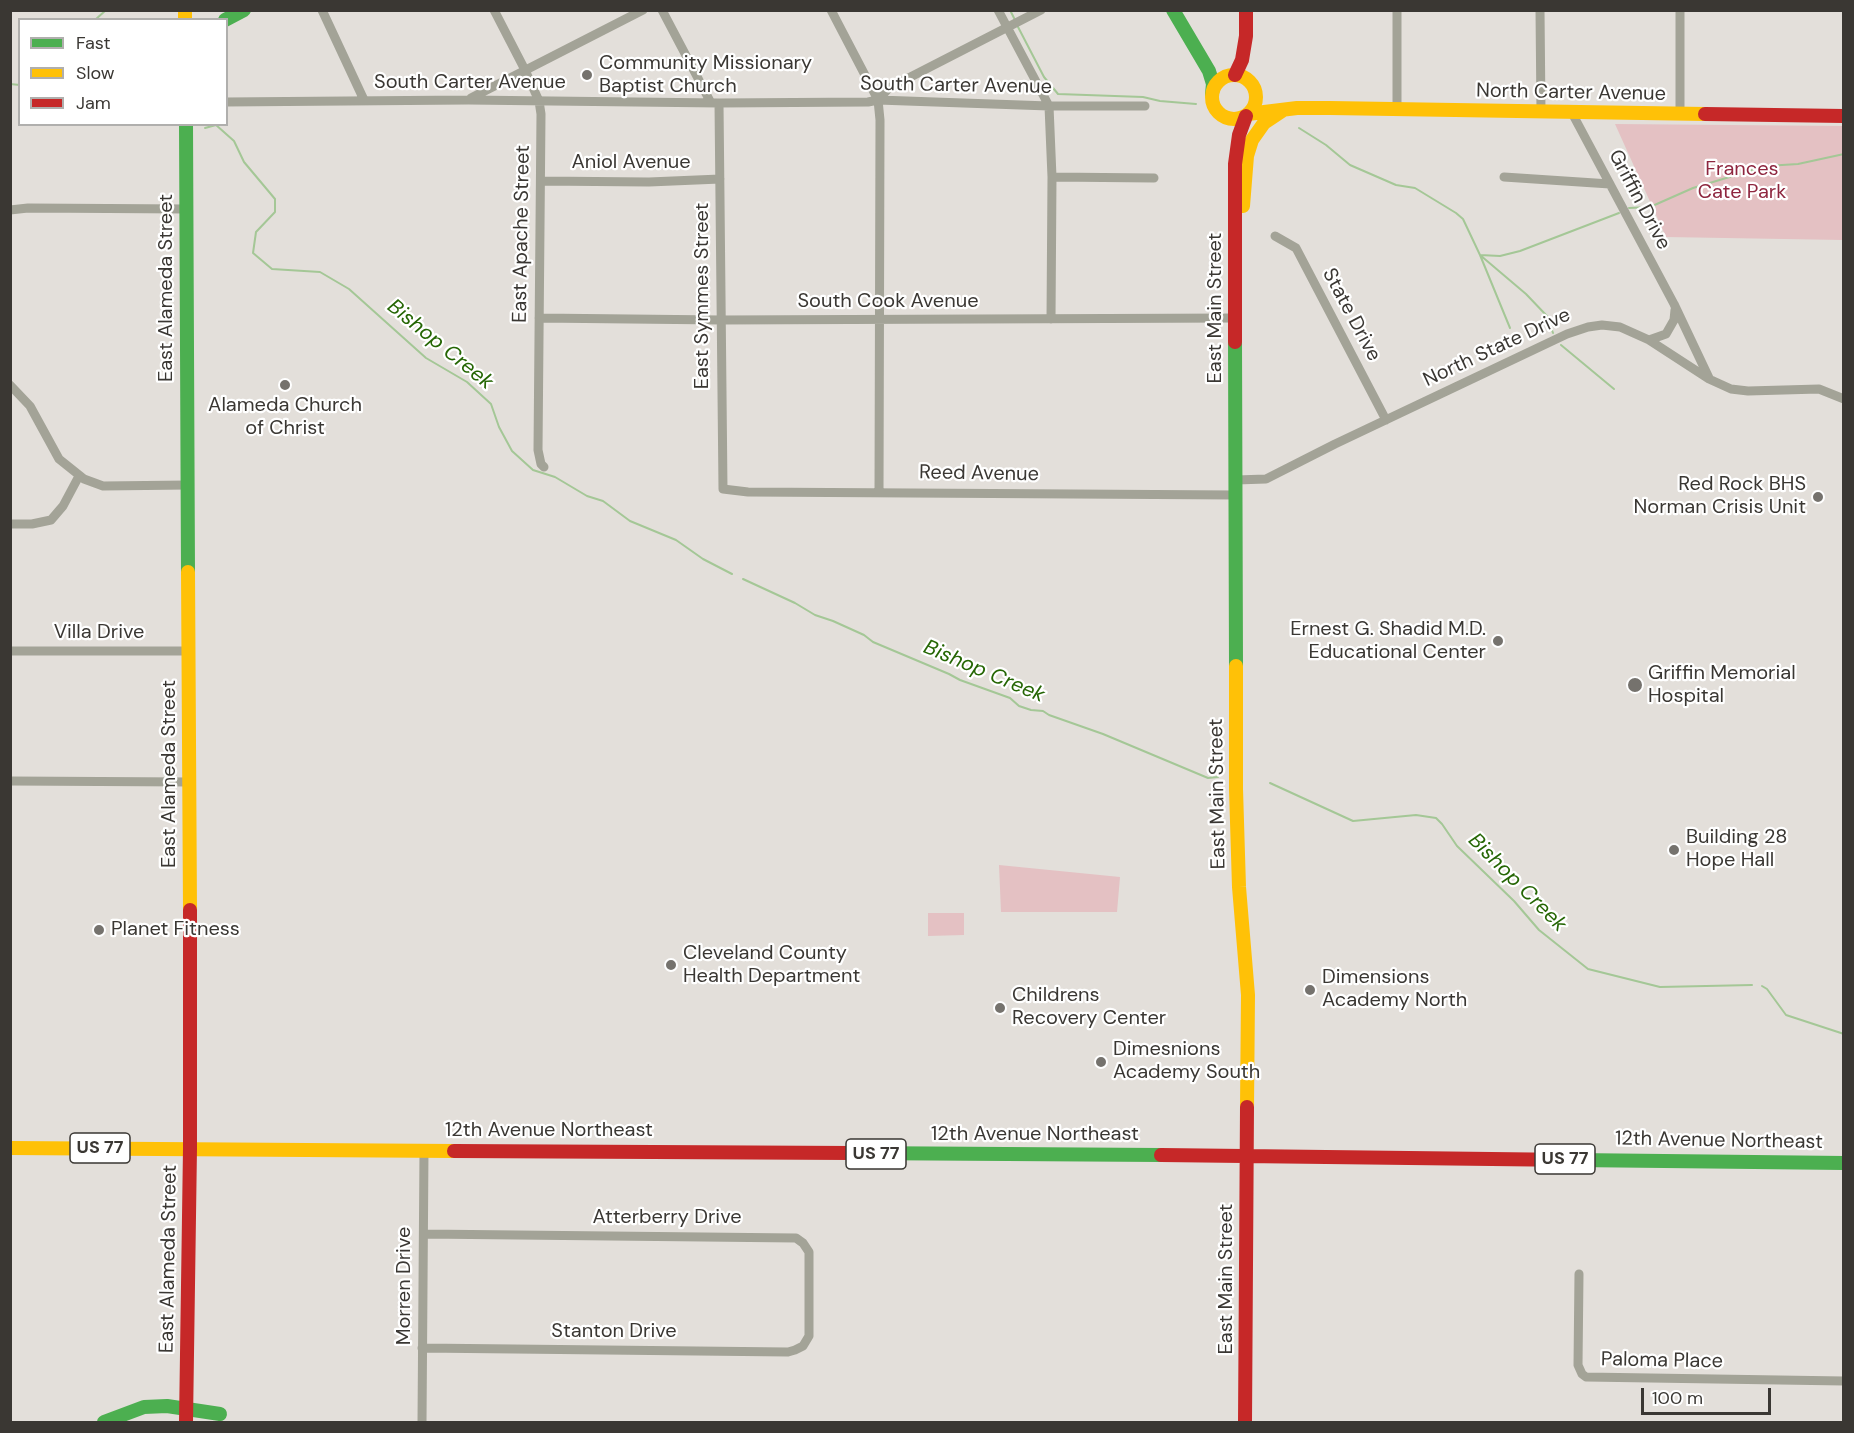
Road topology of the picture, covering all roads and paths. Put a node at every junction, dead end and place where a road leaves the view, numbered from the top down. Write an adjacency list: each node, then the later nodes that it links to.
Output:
1 (244, 10): 14 (street)
2 (322, 10): 22 (street)
3 (494, 10): 18 (street, East Apache Street)
4 (643, 10): 18 (street)
5 (662, 10): 27 (street, East Symmes Street)
6 (831, 10): 24 (street)
7 (998, 10): 15 (street)
8 (1173, 10): 17 (street)
9 (1246, 10): 16 (street)
10 (1397, 10): 31 (street)
11 (1540, 10): 32 (street)
12 (1680, 10): 34 (street)
13 (1037, 13): 15 (street)
14 (228, 18)
15 (1010, 26): 24 (street); 29 (street)
16 (1246, 36): 19 (street); 20 (street)
17 (1196, 50): 19 (street); 21 (street)
18 (525, 70): 23 (street); 25 (street, East Apache Street)
19 (1232, 75): 20 (street); 21 (street)
20 (1255, 89): 30 (street, North Carter Avenue); 35 (street)
21 (1212, 94): 36 (street)
22 (364, 100): 23 (street, South Carter Avenue); 26 (street, South Carter Avenue)
23 (468, 100): 25 (street, South Carter Avenue)
24 (878, 100): 27 (street, South Carter Avenue); 29 (street, South Carter Avenue); 55 (street)
25 (539, 101): 27 (street, South Carter Avenue); 44 (street, East Apache Street)
26 (228, 102)
27 (715, 103): 43 (street, East Symmes Street)
28 (1145, 105): 29 (street, South Carter Avenue)
29 (1049, 106): 40 (street)
30 (1291, 109): 31 (street, North Carter Avenue); 35 (street, North Carter Avenue); 49 (street)
31 (1398, 109): 32 (street, North Carter Avenue)
32 (1541, 112): 33 (street, North Carter Avenue)
33 (1572, 113): 34 (street, North Carter Avenue); 45 (street, Griffin Drive)
34 (1680, 114): 37 (street, North Carter Avenue)
35 (1247, 115): 36 (street); 39 (street, East Main Street)
36 (1223, 116): 39 (street, East Main Street)
37 (1844, 116)
38 (186, 126): 46 (street, East Alameda Street)
39 (1235, 164): 49 (street, East Main Street)
40 (1052, 177): 42 (street); 53 (street)
41 (1504, 177): 45 (street)
42 (1154, 178)
43 (720, 179): 44 (street, Aniol Avenue); 54 (street, East Symmes Street)
44 (541, 181): 51 (street, East Apache Street)
45 (1610, 184): 50 (street, Griffin Drive)
46 (187, 209): 47 (street); 64 (street, East Alameda Street)
47 (10, 210)
48 (1275, 236): 60 (street, State Drive)
49 (1236, 274): 52 (street, East Main Street)
50 (1674, 304): 56 (street); 57 (street, Griffin Drive)
51 (539, 318): 54 (street, South Cook Avenue); 61 (street, East Apache Street)
52 (1236, 318): 53 (street, South Cook Avenue); 63 (street, East Main Street)
53 (1051, 319): 55 (street, South Cook Avenue)
54 (721, 320): 55 (street, South Cook Avenue); 65 (street, East Symmes Street)
55 (880, 320): 66 (street)
56 (1649, 340): 57 (street, North State Drive); 60 (street, North State Drive)
57 (1709, 379): 59 (street, North State Drive)
58 (10, 385): 62 (street)
59 (1844, 399)
60 (1386, 420): 63 (street, North State Drive)
61 (544, 467)
62 (79, 476): 64 (street); 68 (street)
63 (1236, 480): 67 (street, East Main Street)
64 (188, 485): 70 (street, East Alameda Street)
65 (723, 489): 66 (street, Reed Avenue)
66 (879, 491): 67 (street, Reed Avenue)
67 (1236, 495): 76 (street, East Main Street)
68 (10, 524)
69 (10, 651): 70 (street, Villa Drive)
70 (188, 651): 72 (street, East Alameda Street)
71 (10, 781): 72 (street)
72 (189, 782): 74 (street, East Alameda Street)
73 (10, 1148): 74 (street, US 77)
74 (190, 1148): 75 (street, 12th Avenue Northeast / US 77); 84 (street, East Alameda Street)
75 (424, 1150): 76 (street, 12th Avenue Northeast / US 77); 78 (street, Morren Drive)
76 (1248, 1156): 77 (street, 12th Avenue Northeast / US 77); 87 (street, East Main Street)
77 (1844, 1162)
78 (424, 1234): 80 (street, Atterberry Drive); 81 (street, Morren Drive)
79 (1578, 1274): 82 (street, Paloma Place)
80 (804, 1346): 81 (street, Stanton Drive)
81 (422, 1348): 86 (street, Morren Drive)
82 (1844, 1380)
83 (220, 1414): 84 (street)
84 (186, 1415): 85 (street)
85 (104, 1422)
86 (422, 1422)
87 (1245, 1422)

